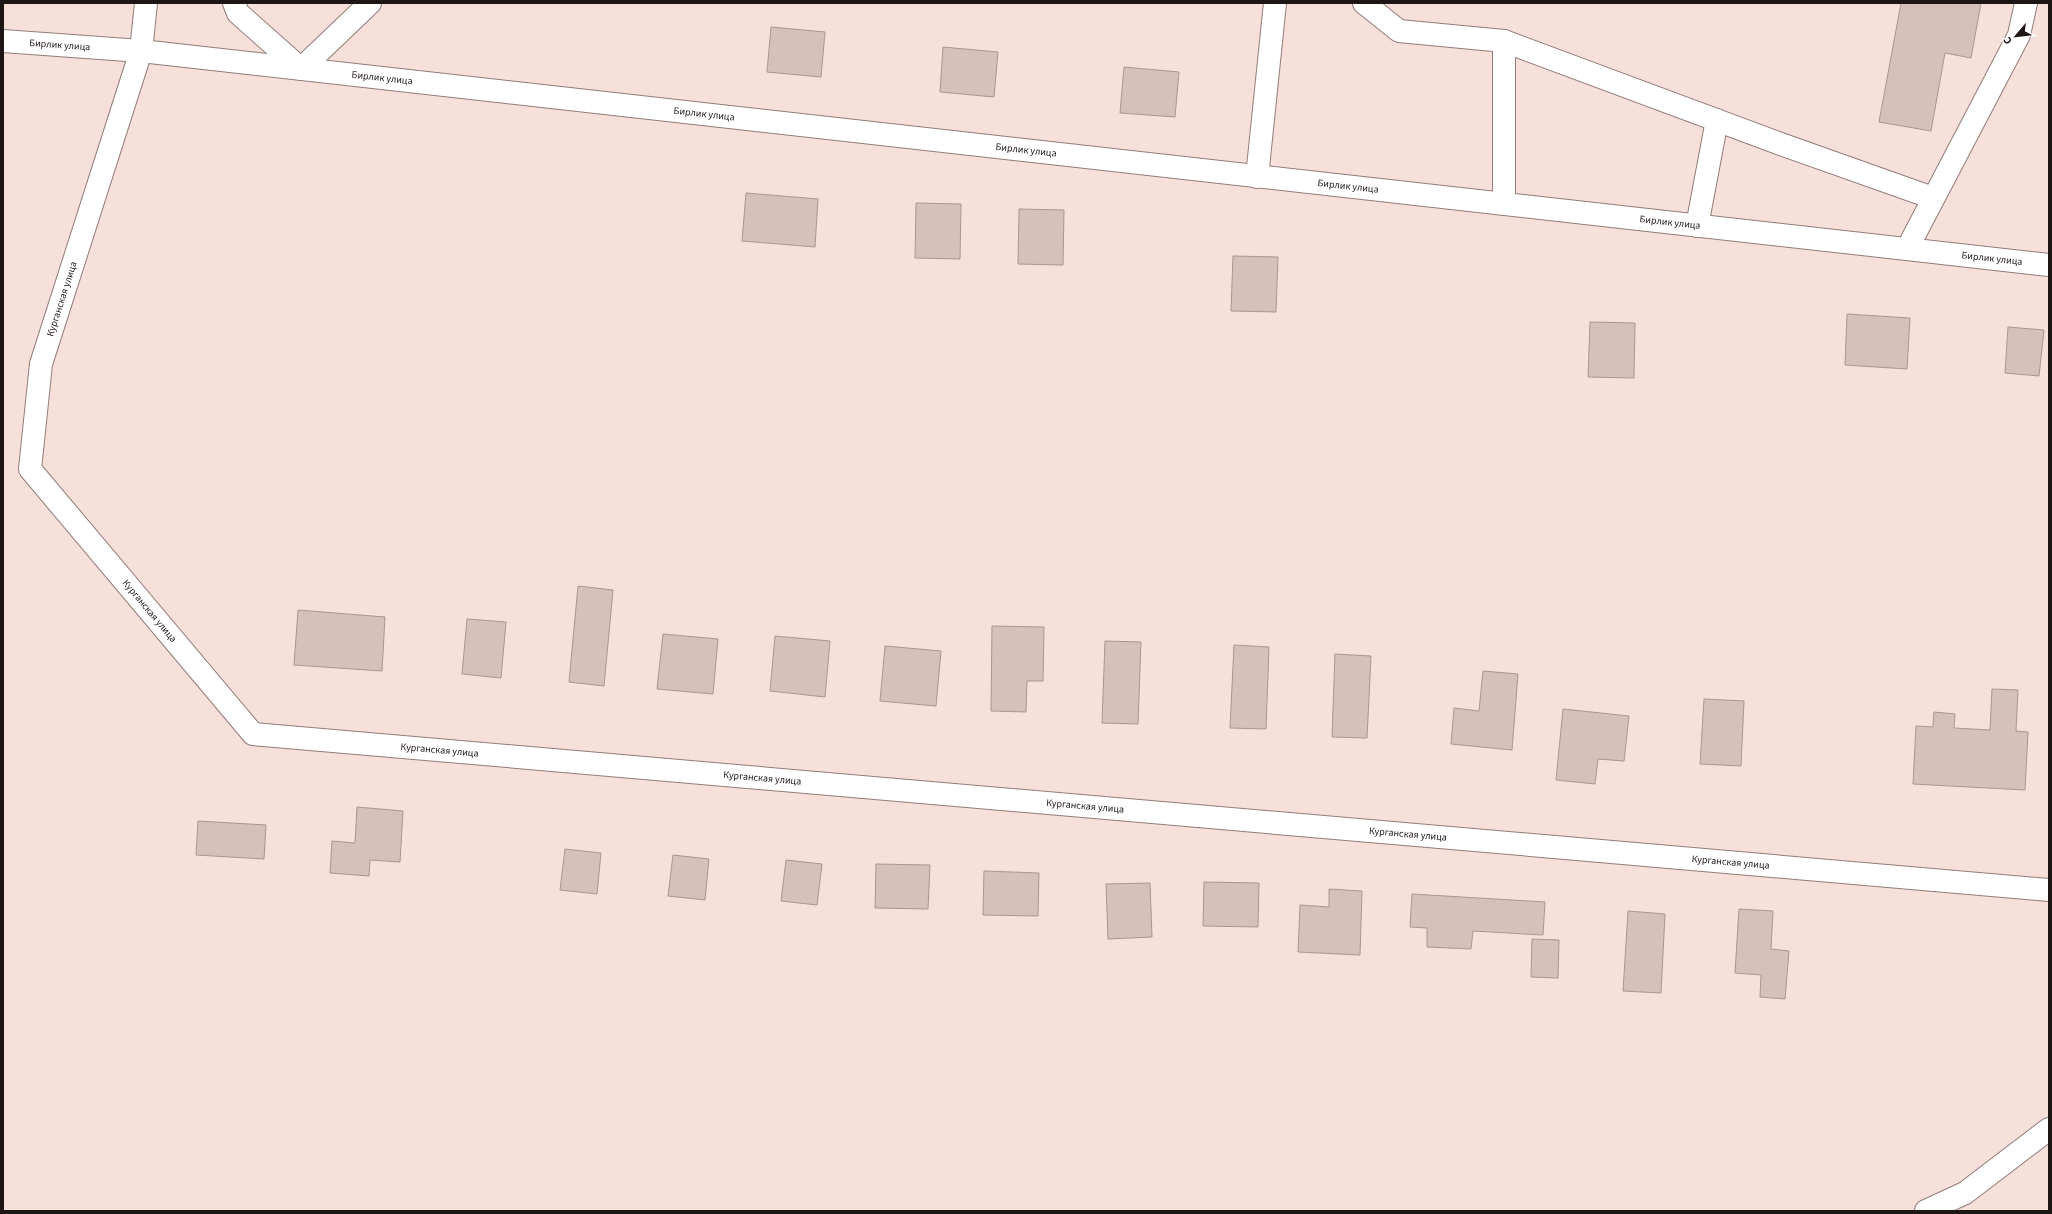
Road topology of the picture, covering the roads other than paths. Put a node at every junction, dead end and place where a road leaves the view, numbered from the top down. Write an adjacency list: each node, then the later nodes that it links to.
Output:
1 (146, 3): 9 (street, Курганская улица)
2 (234, 3): 10 (street)
3 (370, 3): 10 (street)
4 (1275, 3): 12 (street)
5 (1364, 3): 8 (street)
6 (2026, 3): 13 (street)
7 (3, 41): 9 (street, Бирлик улица)
8 (1504, 41): 11 (street); 14 (street)
9 (141, 51): 10 (street, Бирлик улица); 18 (street, Курганская улица)
10 (301, 69): 12 (street, Бирлик улица)
11 (1717, 120): 13 (street); 15 (street)
12 (1257, 176): 14 (street, Бирлик улица)
13 (1933, 198): 16 (street)
14 (1504, 204): 15 (street, Бирлик улица)
15 (1698, 226): 16 (street, Бирлик улица)
16 (1906, 250): 17 (street, Бирлик улица)
17 (2049, 266)
18 (2049, 890)
19 (2049, 1129): 20 (street)
20 (1926, 1211)

